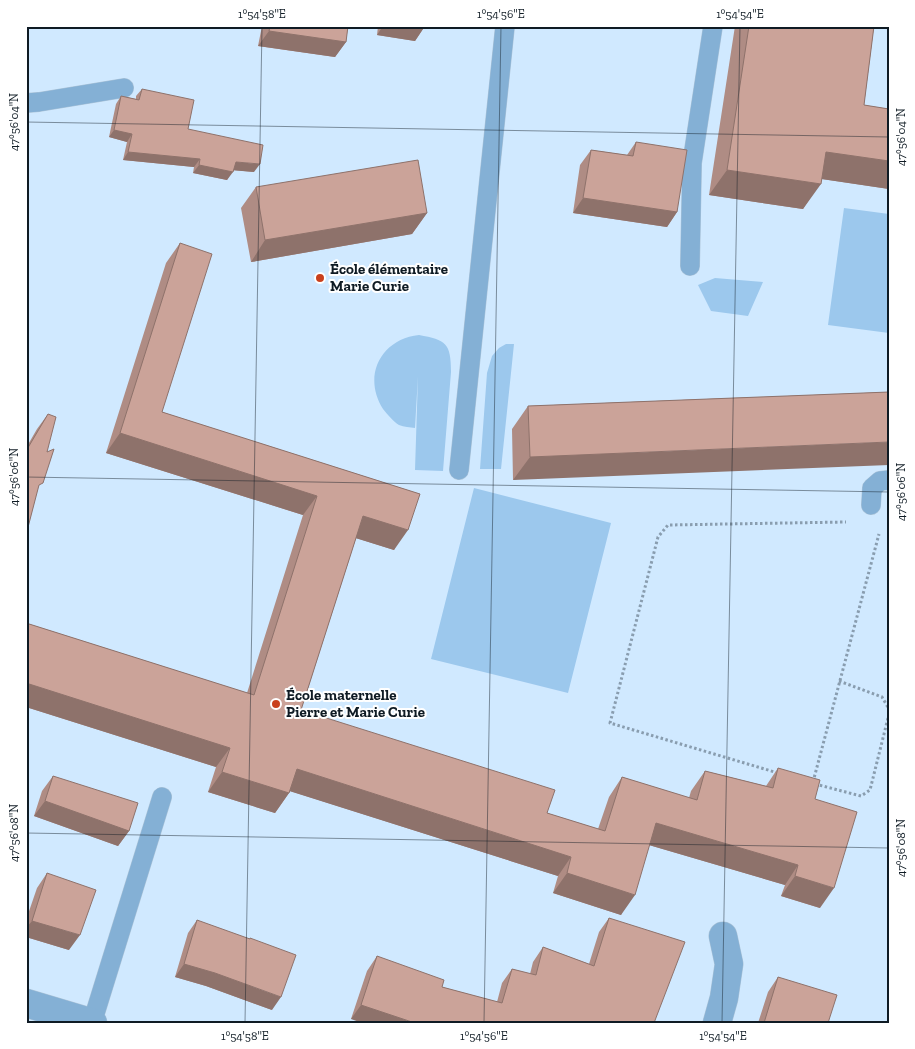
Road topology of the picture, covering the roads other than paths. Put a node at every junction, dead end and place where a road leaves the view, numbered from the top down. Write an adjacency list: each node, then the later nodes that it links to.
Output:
1 (505, 26): 6 (lane)
2 (713, 26): 5 (lane)
3 (124, 88): 4 (lane)
4 (26, 103)
5 (690, 266)
6 (458, 470)
7 (889, 480): 8 (lane)
8 (871, 505)
9 (162, 797): 12 (lane)
10 (723, 936): 13 (street)
11 (26, 1003): 12 (street)
12 (92, 1023)
13 (717, 1023)

